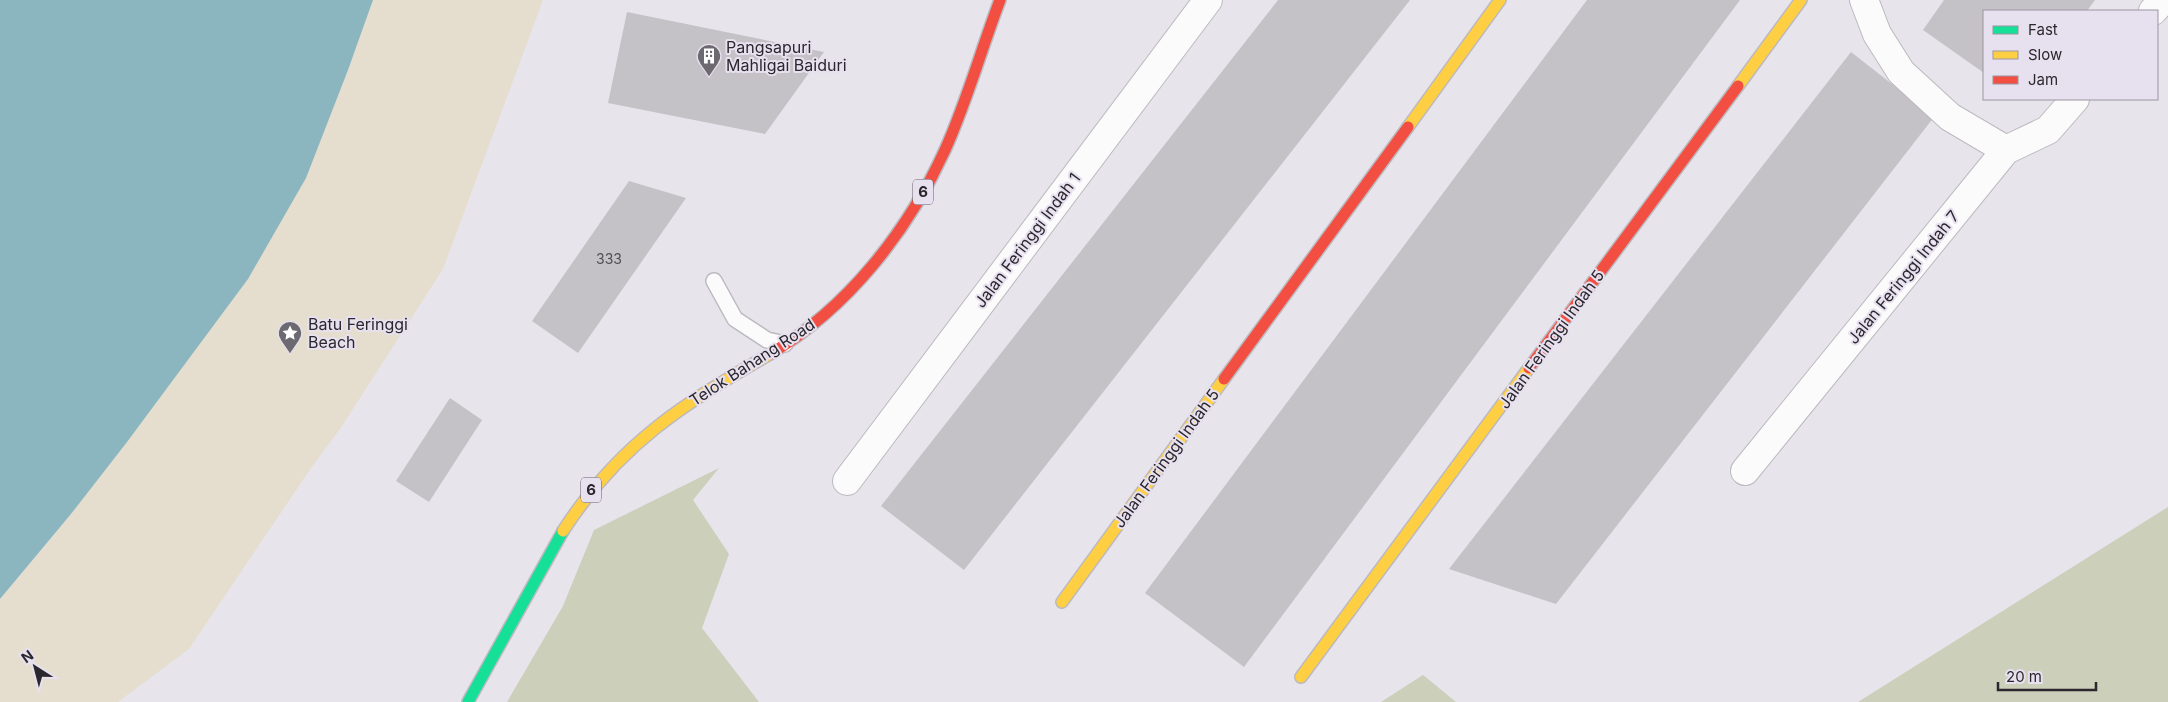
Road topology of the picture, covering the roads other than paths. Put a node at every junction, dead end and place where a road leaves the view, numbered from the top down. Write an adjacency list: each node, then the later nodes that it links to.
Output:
1 (1000, 0): 11 (street, Telok Bahang Road / 6)
2 (1208, 0): 13 (street, Jalan Feringgi Indah 1)
3 (1500, 0): 14 (street, Jalan Feringgi Indah 5)
4 (1801, 0): 15 (street, Jalan Feringgi Indah 5)
5 (1864, 0): 9 (street)
6 (2163, 0): 7 (street)
7 (2154, 10)
8 (2074, 100): 9 (street, Jalan Feringgi Indah 7)
9 (2006, 150): 12 (street, Jalan Feringgi Indah 7)
10 (714, 282): 11 (lane)
11 (785, 344): 16 (street, Telok Bahang Road / 6)
12 (1745, 472)
13 (847, 481)
14 (1062, 602)
15 (1301, 677)
16 (468, 702)

